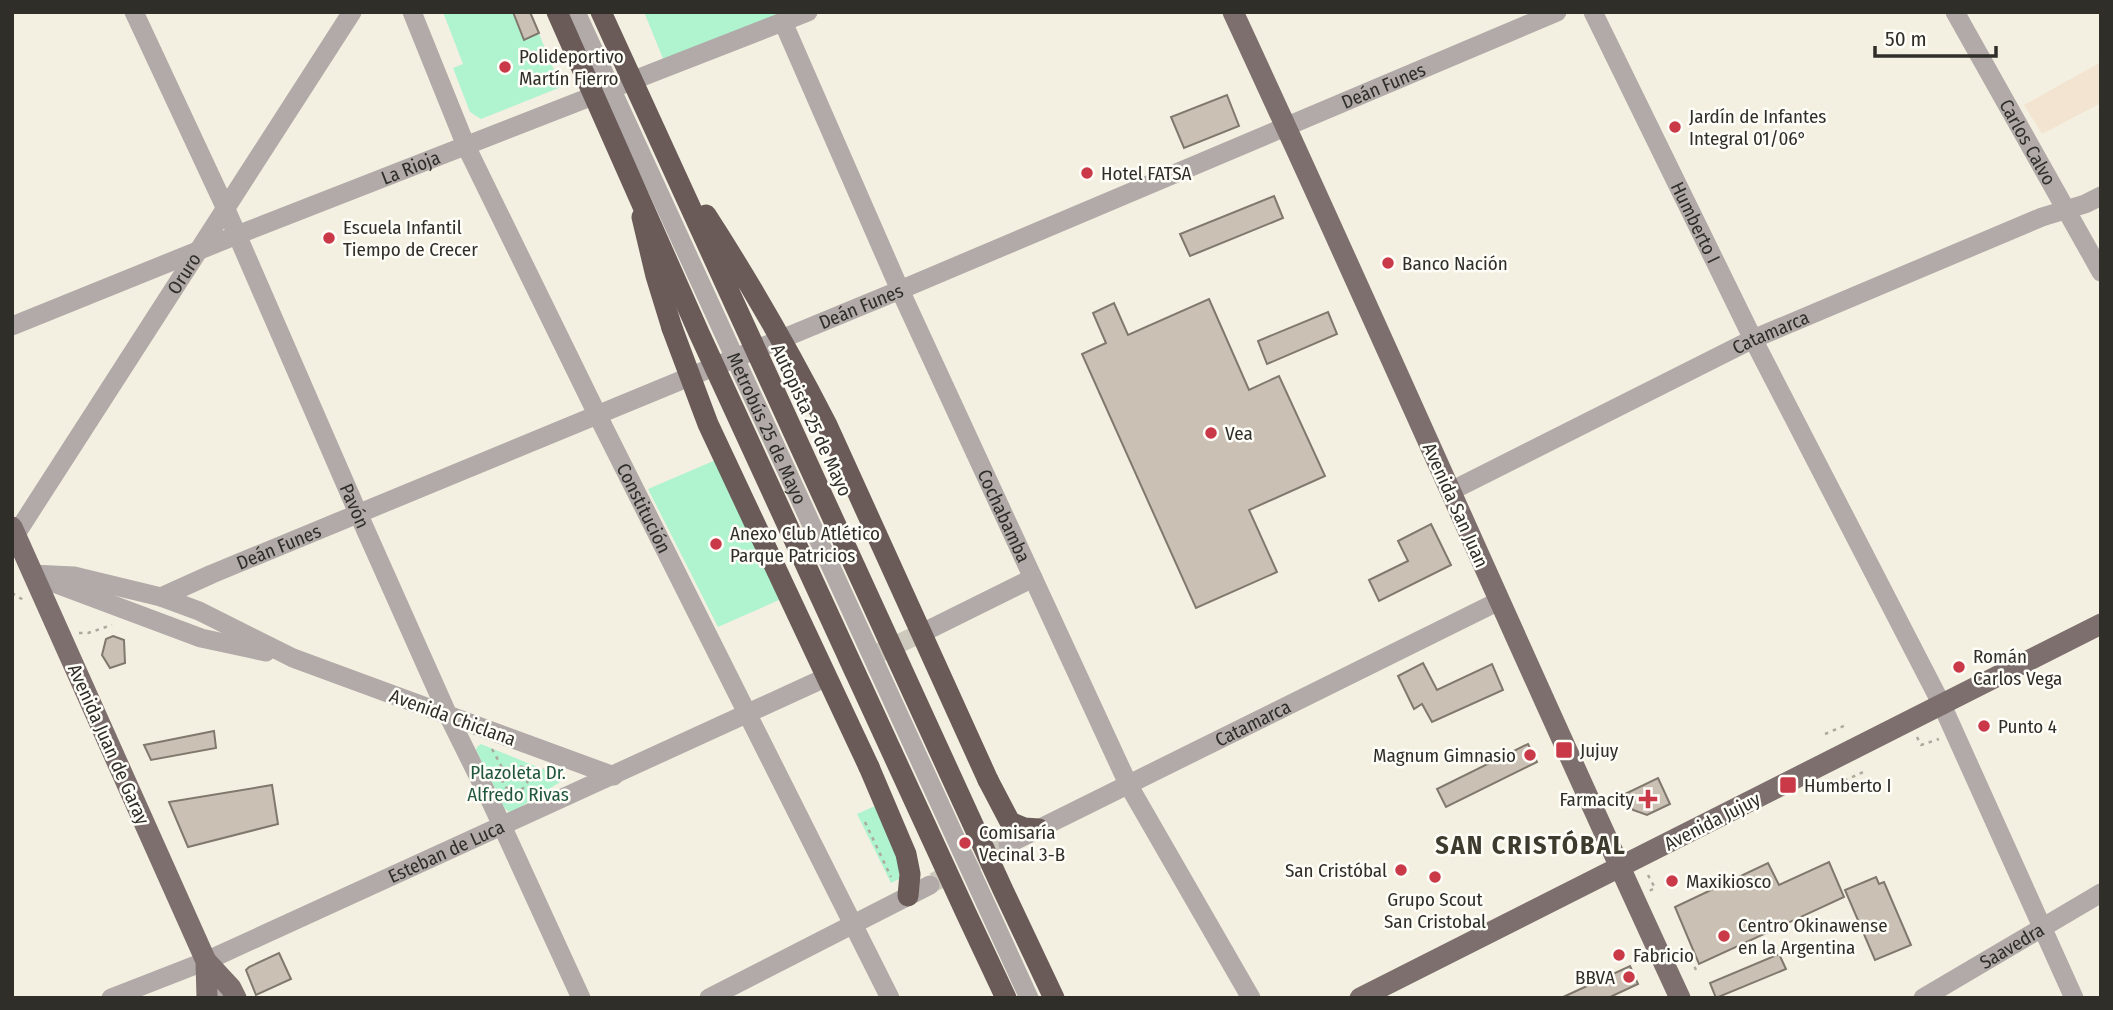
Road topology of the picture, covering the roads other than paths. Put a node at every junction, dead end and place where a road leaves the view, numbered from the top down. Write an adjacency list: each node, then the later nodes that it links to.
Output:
1 (134, 12): 18 (street, Pavón)
2 (352, 12): 18 (street, Oruro)
3 (412, 12): 14 (street, Constitución)
4 (557, 12): 16 (highway, bridge)
5 (576, 12): 62 (street, Metrobús 25 de Mayo, bridge)
6 (601, 12): 15 (highway, Autopista 25 de Mayo, bridge)
7 (808, 12): 12 (street, La Rioja)
8 (1233, 12): 13 (main road, Avenida San Juan)
9 (1557, 12): 13 (street, Deán Funes)
10 (1593, 12): 25 (street, Humberto I)
11 (1955, 12): 19 (street, Carlos Calvo)
12 (783, 22): 14 (street, La Rioja); 23 (street, Cochabamba)
13 (1285, 126): 23 (street, Deán Funes); 27 (main road, Avenida San Juan)
14 (466, 146): 20 (street, La Rioja); 26 (street, Constitución)
15 (667, 154): 45 (highway, bridge); 63 (highway, Autopista 25 de Mayo, bridge)
16 (634, 185): 50 (highway, bridge); 61 (highway, bridge)
17 (2101, 195): 19 (street, Catamarca)
18 (225, 207): 20 (street, Pavón); 21 (street, Oruro)
19 (2066, 209): 22 (street, Carlos Calvo); 25 (street, Catamarca)
20 (237, 235): 21 (street, La Rioja); 28 (street, Pavón)
21 (198, 250): 24 (street, La Rioja); 29 (street, Oruro)
22 (2101, 272)
23 (900, 290): 26 (street, Deán Funes); 32 (street, Cochabamba)
24 (12, 326)
25 (1753, 340): 27 (street, Catamarca); 39 (street, Humberto I)
26 (597, 414): 28 (street, Deán Funes); 40 (street, Constitución)
27 (1451, 491): 34 (main road, Avenida San Juan)
28 (358, 513): 33 (street, Deán Funes); 41 (street, Pavón)
29 (14, 530): 31 (main road, Avenida Juan de Garay)
30 (12, 565): 31 (main road, Avenida Chiclana)
31 (32, 574): 33 (street, Avenida Chiclana); 37 (street, Avenida Chiclana); 53 (main road, Avenida Juan de Garay)
32 (1033, 578): 36 (street); 43 (street, Cochabamba)
33 (161, 597): 37 (street, Avenida Chiclana)
34 (1499, 601): 43 (street, Catamarca); 47 (main road, Avenida San Juan)
35 (2101, 624): 39 (main road, Avenida Jujuy)
36 (930, 629)
37 (293, 658): 41 (street, Avenida Chiclana)
38 (816, 682): 40 (street, Esteban de Luca)
39 (1942, 705): 47 (main road, Avenida Jujuy); 52 (street, Humberto I)
40 (748, 714): 42 (street, Esteban de Luca); 51 (street, Constitución)
41 (448, 715): 42 (street, Avenida Chiclana); 44 (street, Pavón)
42 (614, 776): 44 (street, Esteban de Luca)
43 (1129, 786): 45 (street, Catamarca); 64 (street, Cochabamba)
44 (502, 826): 53 (street, Esteban de Luca); 58 (street, Pavón)
45 (1039, 829): 46 (street, Catamarca)
46 (1008, 844)
47 (1619, 867): 65 (main road, Avenida Jujuy); 66 (main road, Avenida San Juan)
48 (930, 885): 50 (street)
49 (2101, 893): 52 (street, Saavedra)
50 (904, 897): 51 (street)
51 (853, 925): 59 (street); 60 (street, Constitución)
52 (2042, 928): 67 (street, Saavedra); 68 (street, Humberto I)
53 (206, 961): 54 (street, Esteban de Luca); 55 (main road, Avenida Juan de Garay); 56 (street); 57 (main road, Avenida Juan de Garay)
54 (111, 998)
55 (207, 998)
56 (222, 998)
57 (236, 998)
58 (581, 998)
59 (709, 998)
60 (890, 998)
61 (1006, 998)
62 (1029, 998)
63 (1054, 998)
64 (1251, 998)
65 (1360, 998)
66 (1680, 998)
67 (1923, 998)
68 (2074, 998)

